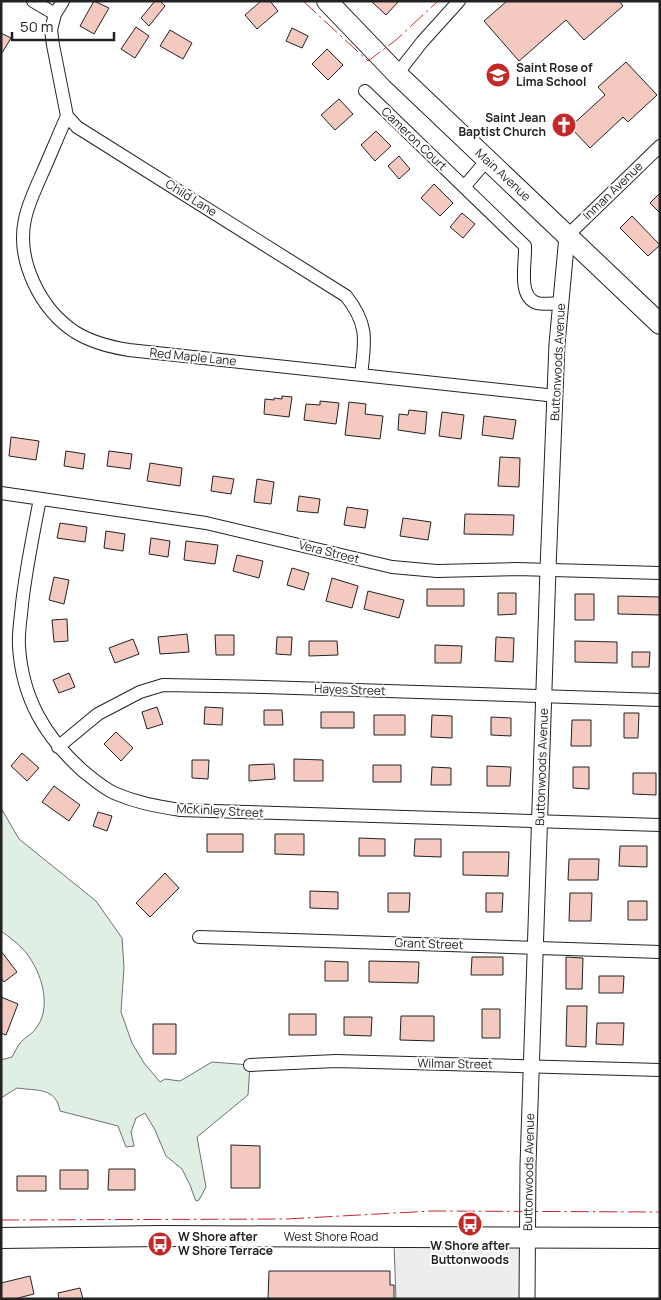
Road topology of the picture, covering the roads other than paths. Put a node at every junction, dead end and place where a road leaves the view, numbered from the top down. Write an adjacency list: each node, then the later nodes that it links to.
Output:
1 (33, 1): 5 (street)
2 (62, 1): 5 (street)
3 (327, 1): 6 (main road, Main Avenue)
4 (460, 1): 6 (street)
5 (55, 14): 8 (street)
6 (397, 74): 10 (main road, Main Avenue)
7 (365, 91): 11 (street, Cameron Court)
8 (67, 116): 15 (street, Child Lane); 15 (street, Red Maple Lane)
9 (660, 146): 12 (street, Inman Avenue)
10 (487, 160): 11 (street); 12 (main road, Main Avenue)
11 (464, 187): 13 (street, Cameron Court)
12 (567, 236): 13 (street, Buttonwoods Avenue); 14 (main road, Main Avenue)
13 (561, 303): 16 (street, Buttonwoods Avenue)
14 (660, 324)
15 (361, 375): 16 (street, Red Maple Lane)
16 (556, 396): 19 (street, Buttonwoods Avenue)
17 (1, 493): 18 (street, Vera Street)
18 (40, 499): 19 (street, Vera Street); 23 (street, McKinley Street)
19 (548, 569): 20 (street, Vera Street); 21 (street, Buttonwoods Avenue)
20 (660, 573)
21 (545, 697): 22 (street, Hayes Street); 23 (street, Hayes Street); 24 (street, Buttonwoods Avenue)
22 (660, 700)
23 (58, 747): 24 (street, McKinley Street)
24 (540, 822): 25 (street, McKinley Street); 27 (street, Buttonwoods Avenue)
25 (660, 825)
26 (199, 937): 27 (street, Grant Street)
27 (536, 947): 28 (street, Grant Street); 30 (street, Buttonwoods Avenue)
28 (660, 952)
29 (250, 1065): 30 (street, Wilmar Street)
30 (532, 1066): 31 (street, Wilmar Street); 32 (street, Buttonwoods Avenue)
31 (660, 1070)
32 (528, 1236): 33 (main road, West Shore Road); 34 (main road, West Shore Road); 35 (street, Buttonwoods Avenue)
33 (1, 1238)
34 (660, 1238)
35 (527, 1299)

